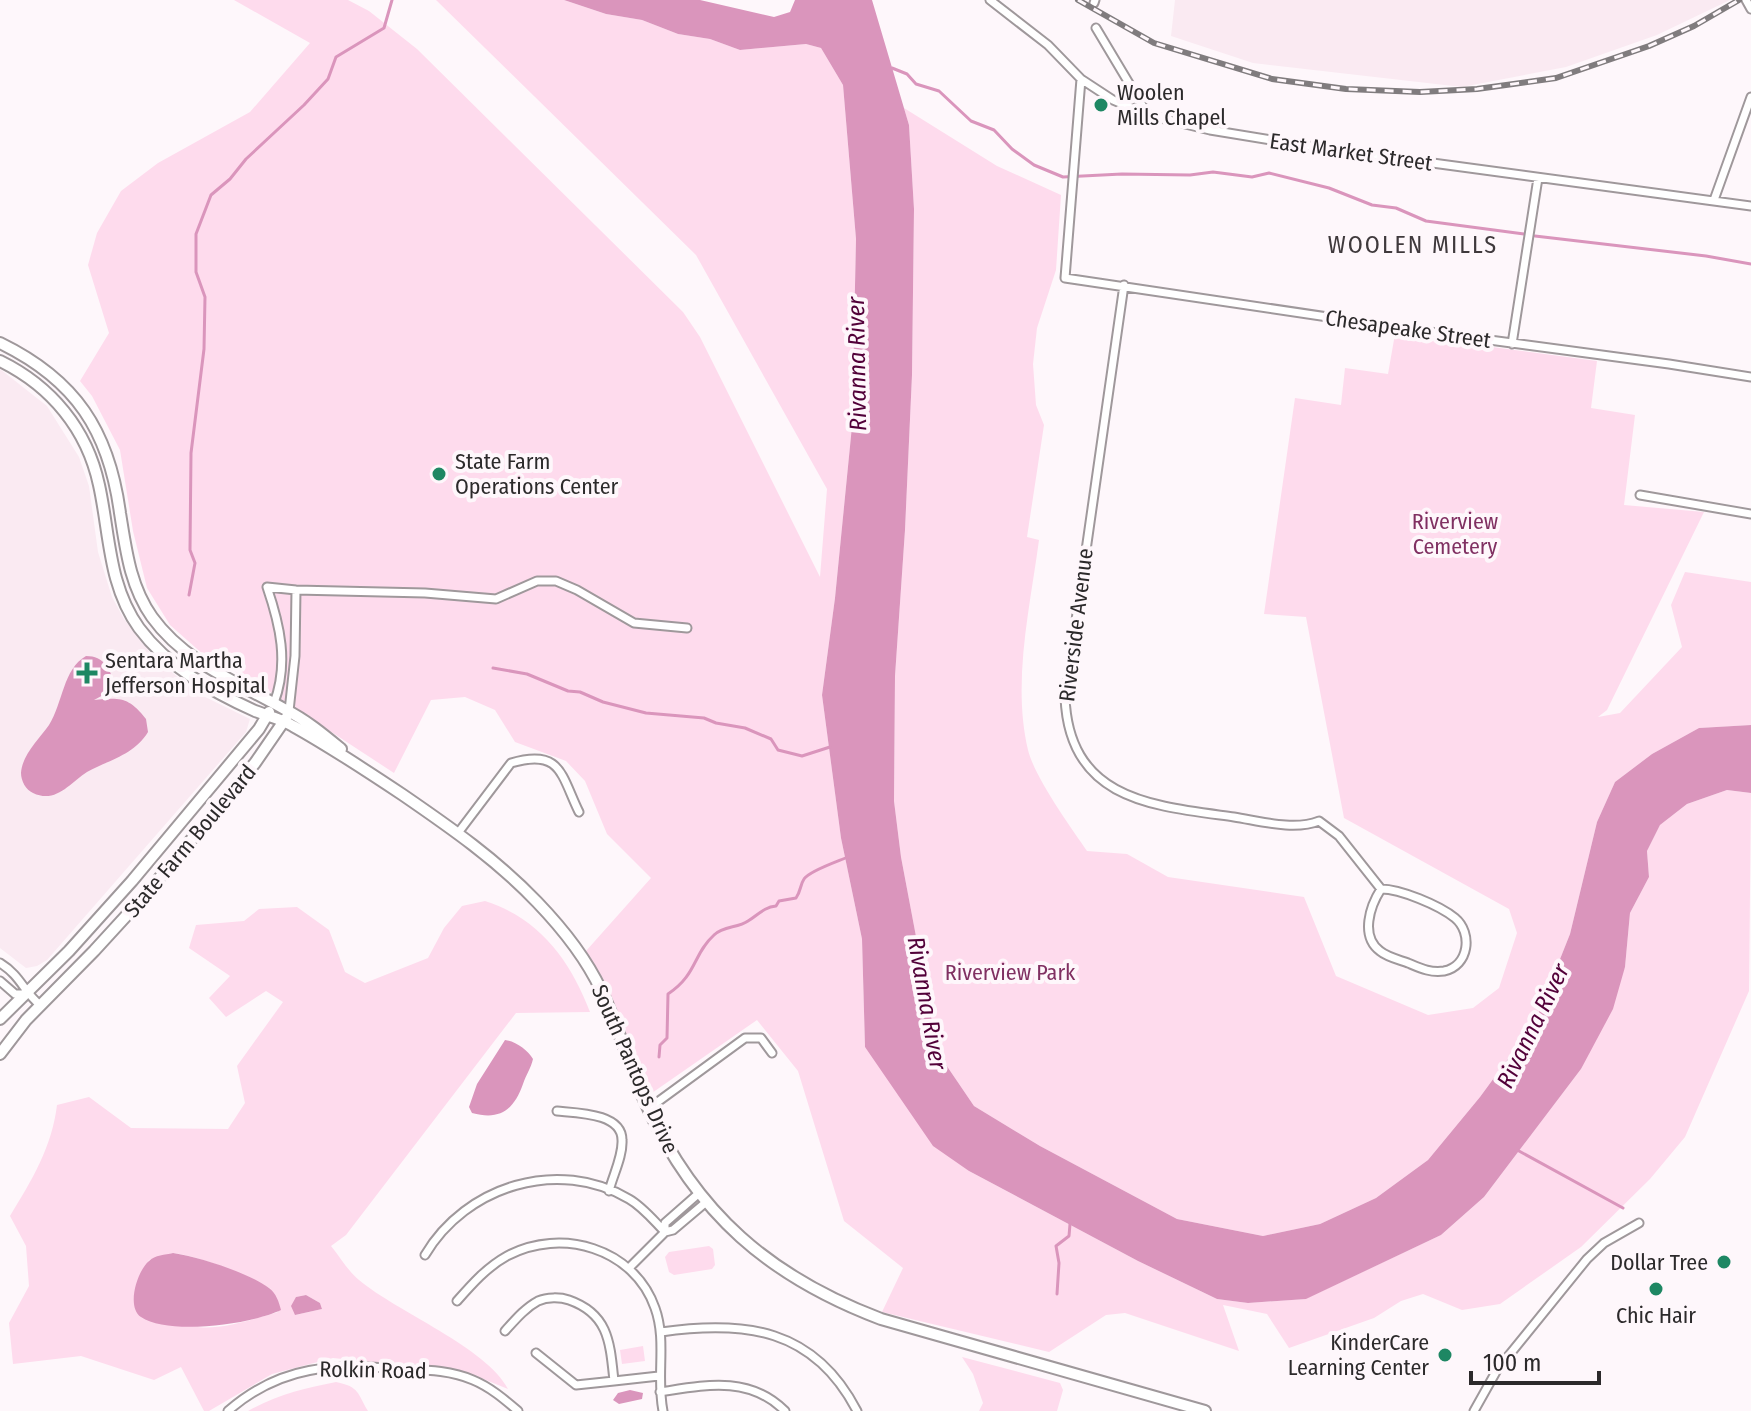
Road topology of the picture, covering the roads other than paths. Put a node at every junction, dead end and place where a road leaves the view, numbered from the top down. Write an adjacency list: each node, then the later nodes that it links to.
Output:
1 (990, 0): 5 (street, East Market Street)
2 (1746, 0): 3 (street)
3 (1751, 9)
4 (1096, 28): 7 (street)
5 (1081, 79): 7 (street, East Market Street); 11 (street, Chesapeake Street)
6 (1751, 97): 9 (street)
7 (1148, 115): 8 (street, East Market Street)
8 (1538, 178): 9 (street, East Market Street); 13 (street)
9 (1714, 200): 10 (street, East Market Street)
10 (1751, 206)
11 (1124, 285): 13 (street, Chesapeake Street); 25 (street, Riverside Avenue)
12 (0, 343): 20 (street)
13 (1512, 344): 15 (street, Chesapeake Street)
14 (0, 361): 21 (street)
15 (1751, 377)
16 (1640, 495): 17 (street)
17 (1751, 514)
18 (296, 590): 19 (street, State Farm Boulevard); 20 (street, State Farm Boulevard); 22 (street, State Farm Boulevard)
19 (687, 628)
20 (274, 703): 21 (street, State Farm Boulevard); 22 (street)
21 (267, 715): 22 (street); 28 (street, State Farm Boulevard)
22 (287, 716): 24 (street, South Pantops Drive); 29 (street, State Farm Boulevard)
23 (579, 812): 24 (street)
24 (458, 833): 33 (street, South Pantops Drive)
25 (1381, 889): 25 (street)
26 (0, 963): 28 (street)
27 (0, 981): 28 (street)
28 (27, 994): 29 (street); 30 (street, State Farm Boulevard)
29 (40, 1005): 32 (street, State Farm Boulevard)
30 (0, 1019)
31 (772, 1053): 33 (street)
32 (0, 1054)
33 (648, 1109): 36 (street, South Pantops Drive)
34 (557, 1111): 35 (street)
35 (609, 1191): 38 (street); 39 (street)
36 (702, 1199): 38 (street); 53 (street, South Pantops Drive)
37 (1639, 1223): 54 (street)
38 (665, 1232): 40 (street)
39 (425, 1255)
40 (629, 1268): 41 (street); 43 (street)
41 (457, 1301)
42 (505, 1331): 46 (street)
43 (661, 1332): 45 (street); 52 (street)
44 (536, 1353): 46 (street)
45 (659, 1376): 46 (street); 47 (street)
46 (614, 1381)
47 (660, 1392): 50 (street); 51 (street)
48 (228, 1411): 49 (street, Rolkin Road)
49 (518, 1411)
50 (663, 1411)
51 (785, 1411)
52 (857, 1411)
53 (1205, 1411)
54 (1474, 1411)

